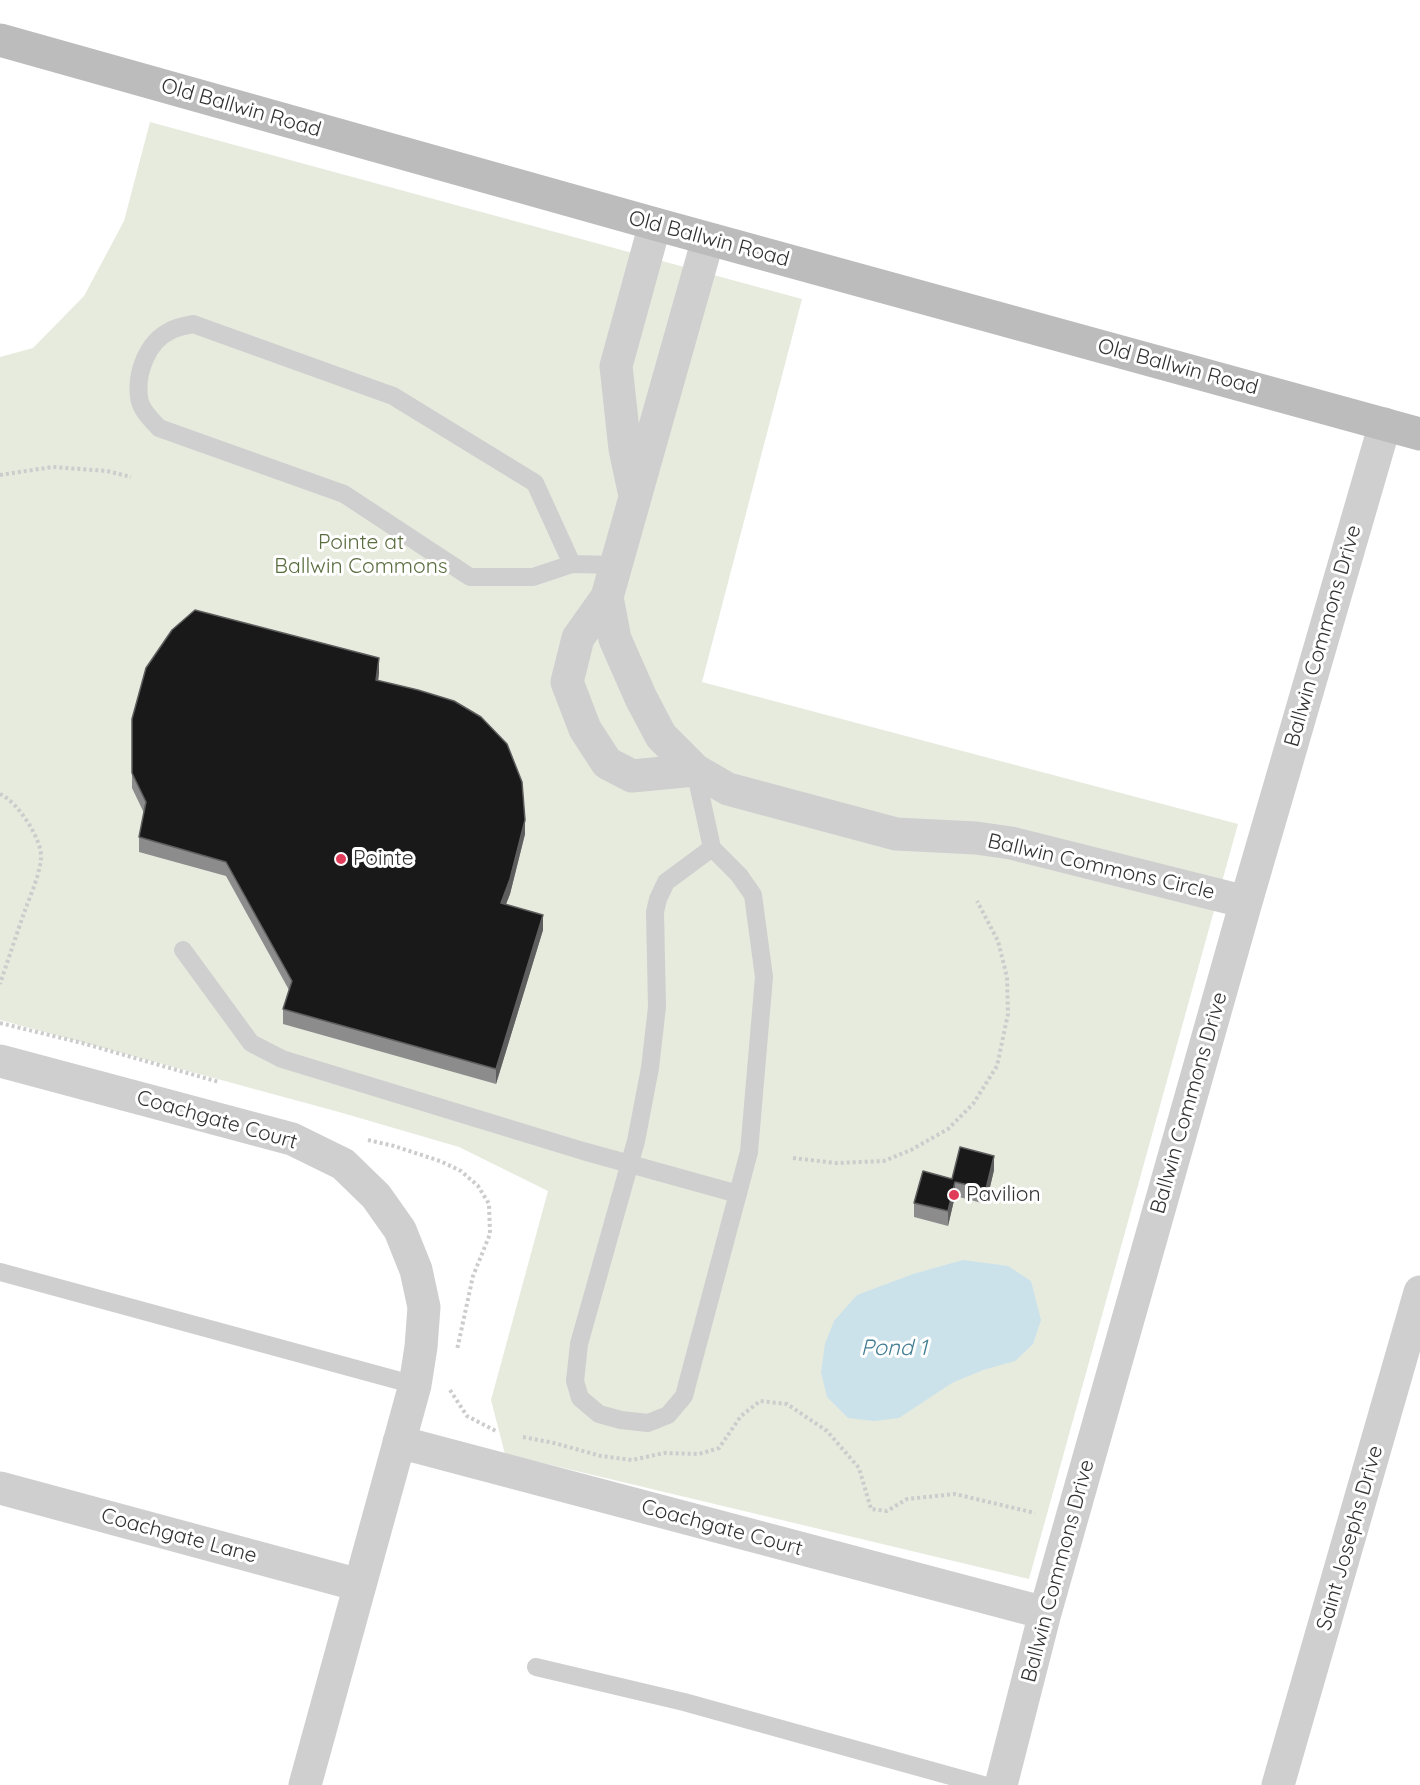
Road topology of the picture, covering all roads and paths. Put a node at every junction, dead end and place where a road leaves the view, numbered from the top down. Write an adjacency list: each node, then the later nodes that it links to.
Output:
1 (0, 40): 2 (street, Old Ballwin Road)
2 (656, 224): 3 (street, Old Ballwin Road); 8 (street, Ballwin Commons Circle)
3 (708, 239): 4 (street, Old Ballwin Road); 8 (street, Ballwin Commons Circle)
4 (1385, 423): 5 (street, Old Ballwin Road); 16 (street, Ballwin Commons Drive)
5 (1420, 434)
6 (0, 475): 7 (path)
7 (132, 477)
8 (635, 495): 10 (street, Ballwin Commons Circle)
9 (572, 564): 9 (lane); 10 (lane)
10 (616, 565): 11 (street, Ballwin Commons Circle)
11 (606, 597): 12 (street, Ballwin Commons Circle); 12 (street)
12 (695, 770): 14 (lane); 16 (street, Ballwin Commons Circle)
13 (0, 794): 18 (path)
14 (712, 848): 24 (lane); 25 (lane)
15 (977, 902): 23 (path)
16 (1246, 902): 38 (street, Ballwin Commons Drive)
17 (183, 950): 24 (lane)
18 (0, 984)
19 (0, 1023): 21 (path)
20 (0, 1061): 30 (street, Coachgate Court)
21 (229, 1085)
22 (363, 1138): 28 (path)
23 (793, 1158)
24 (630, 1165): 25 (lane); 25 (lane)
25 (738, 1194)
26 (0, 1272): 30 (lane)
27 (1420, 1292): 31 (street, Saint Josephs Drive)
28 (455, 1358)
29 (451, 1380): 32 (path)
30 (415, 1385): 34 (street, Coachgate Court)
31 (1408, 1385): 43 (street, Saint Josephs Drive)
32 (499, 1433)
33 (521, 1437): 36 (path)
34 (399, 1442): 37 (street, Coachgate Court); 38 (street, Coachgate Court)
35 (0, 1488): 37 (street, Coachgate Lane)
36 (1035, 1513)
37 (359, 1585): 40 (street, Coachgate Court)
38 (1045, 1613): 42 (street, Ballwin Commons Drive)
39 (536, 1667): 41 (lane)
40 (305, 1785)
41 (983, 1785)
42 (1001, 1785)
43 (1278, 1785)

